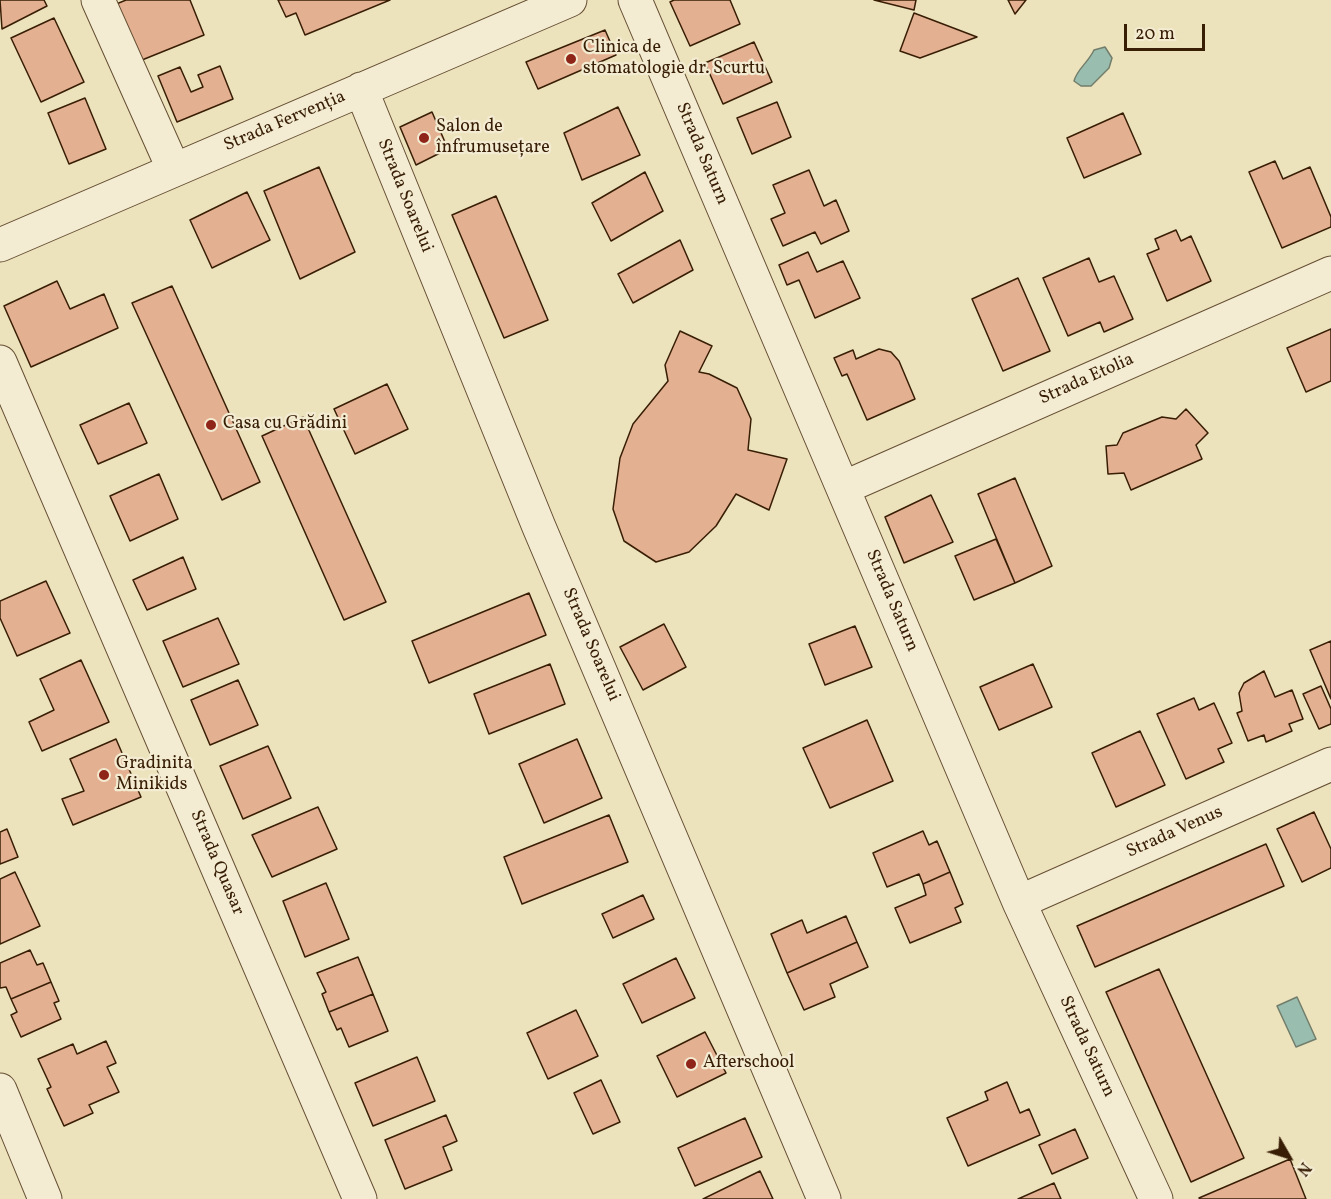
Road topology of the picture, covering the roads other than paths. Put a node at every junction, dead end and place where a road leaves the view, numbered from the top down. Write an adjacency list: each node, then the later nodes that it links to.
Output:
1 (98, 0): 5 (street)
2 (570, 0): 4 (street, Strada Fervenția)
3 (635, 0): 9 (street, Strada Saturn)
4 (361, 89): 5 (street, Strada Fervenția); 15 (street, Strada Soarelui)
5 (174, 170): 6 (street, Strada Fervenția)
6 (0, 245)
7 (1331, 273): 9 (street, Strada Etolia)
8 (0, 362): 14 (street, Strada Quasar)
9 (843, 488): 11 (street, Strada Saturn)
10 (1331, 764): 11 (street, Strada Venus)
11 (1019, 902): 16 (street, Strada Saturn)
12 (0, 1090): 13 (street)
13 (45, 1199)
14 (360, 1199)
15 (824, 1199)
16 (1156, 1199)

